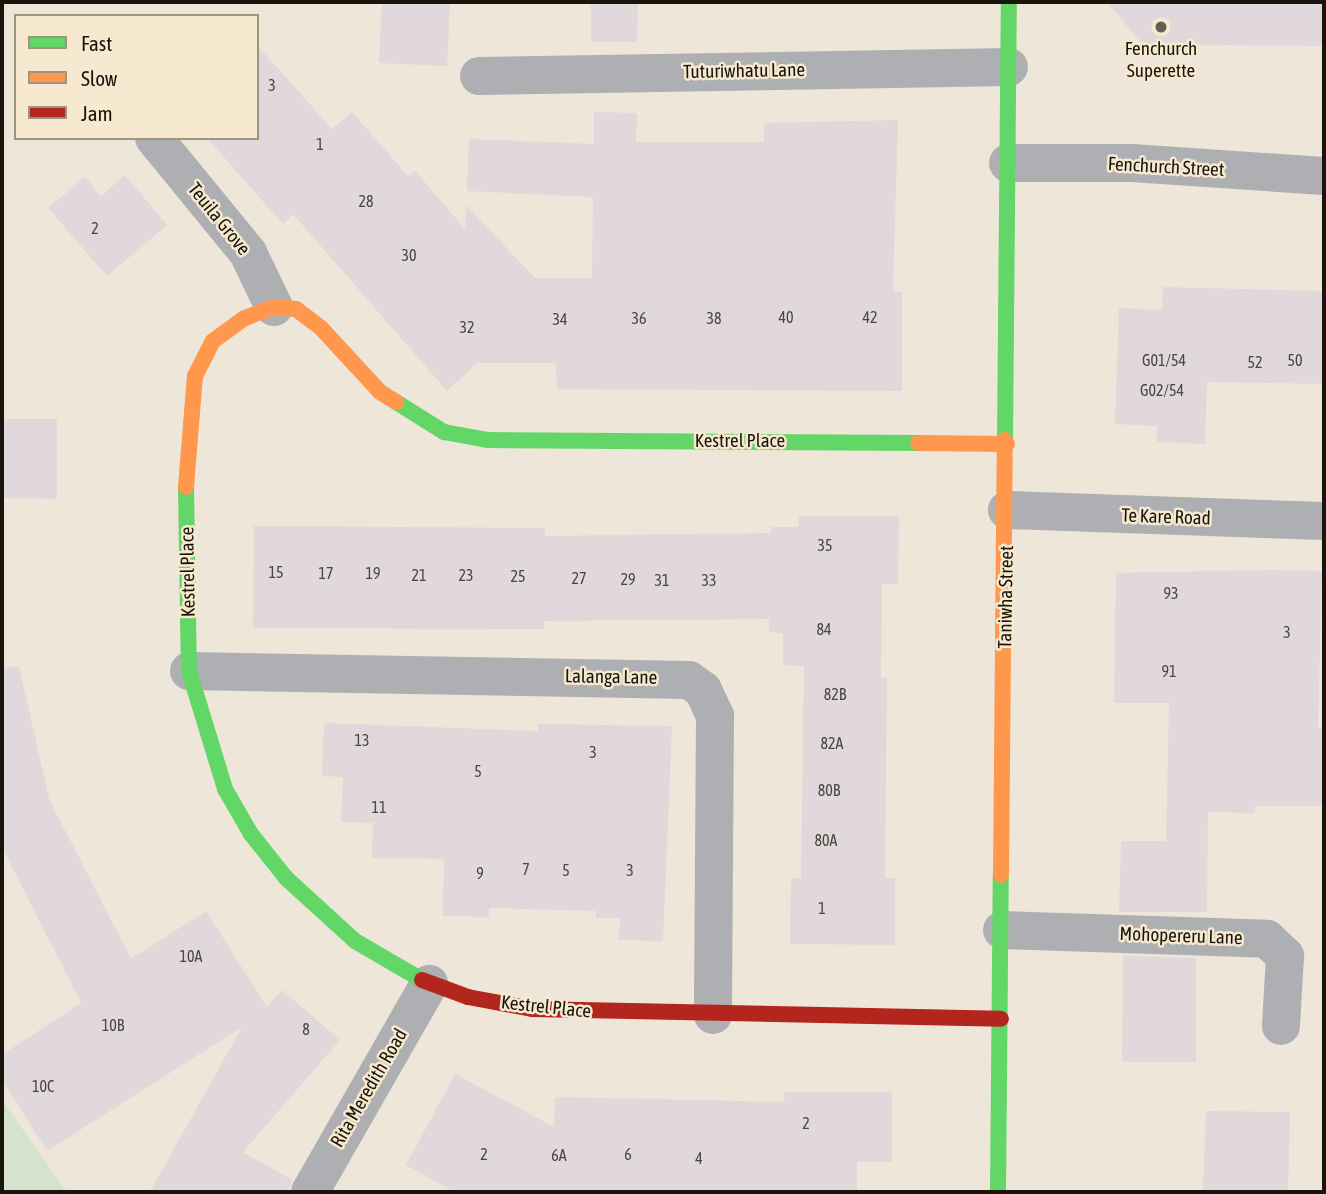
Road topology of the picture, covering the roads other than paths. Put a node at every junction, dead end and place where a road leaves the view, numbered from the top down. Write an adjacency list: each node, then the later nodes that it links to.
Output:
1 (1009, 2): 2 (street, Taniwha Street)
2 (1009, 67): 3 (street, Tuturiwhatu Lane); 5 (street, Taniwha Street)
3 (479, 76)
4 (156, 140): 7 (street, Teuila Grove)
5 (1008, 163): 6 (street, Fenchurch Street); 8 (street, Taniwha Street)
6 (1324, 176)
7 (274, 307): 8 (street, Kestrel Place); 11 (street, Kestrel Place)
8 (1007, 444): 9 (street, Taniwha Street)
9 (1007, 510): 10 (street, Te Kare Road); 12 (street, Taniwha Street)
10 (1324, 521)
11 (189, 671): 13 (street, Kestrel Place); 14 (street, Lalanga Lane)
12 (1002, 930): 15 (street, Taniwha Street); 16 (street, Mohopereru Lane)
13 (429, 984): 14 (street, Kestrel Place); 17 (street, Rita Meredith Road)
14 (713, 1015): 15 (street, Kestrel Place)
15 (1001, 1019): 18 (street, Taniwha Street)
16 (1281, 1026)
17 (310, 1192)
18 (999, 1192)

